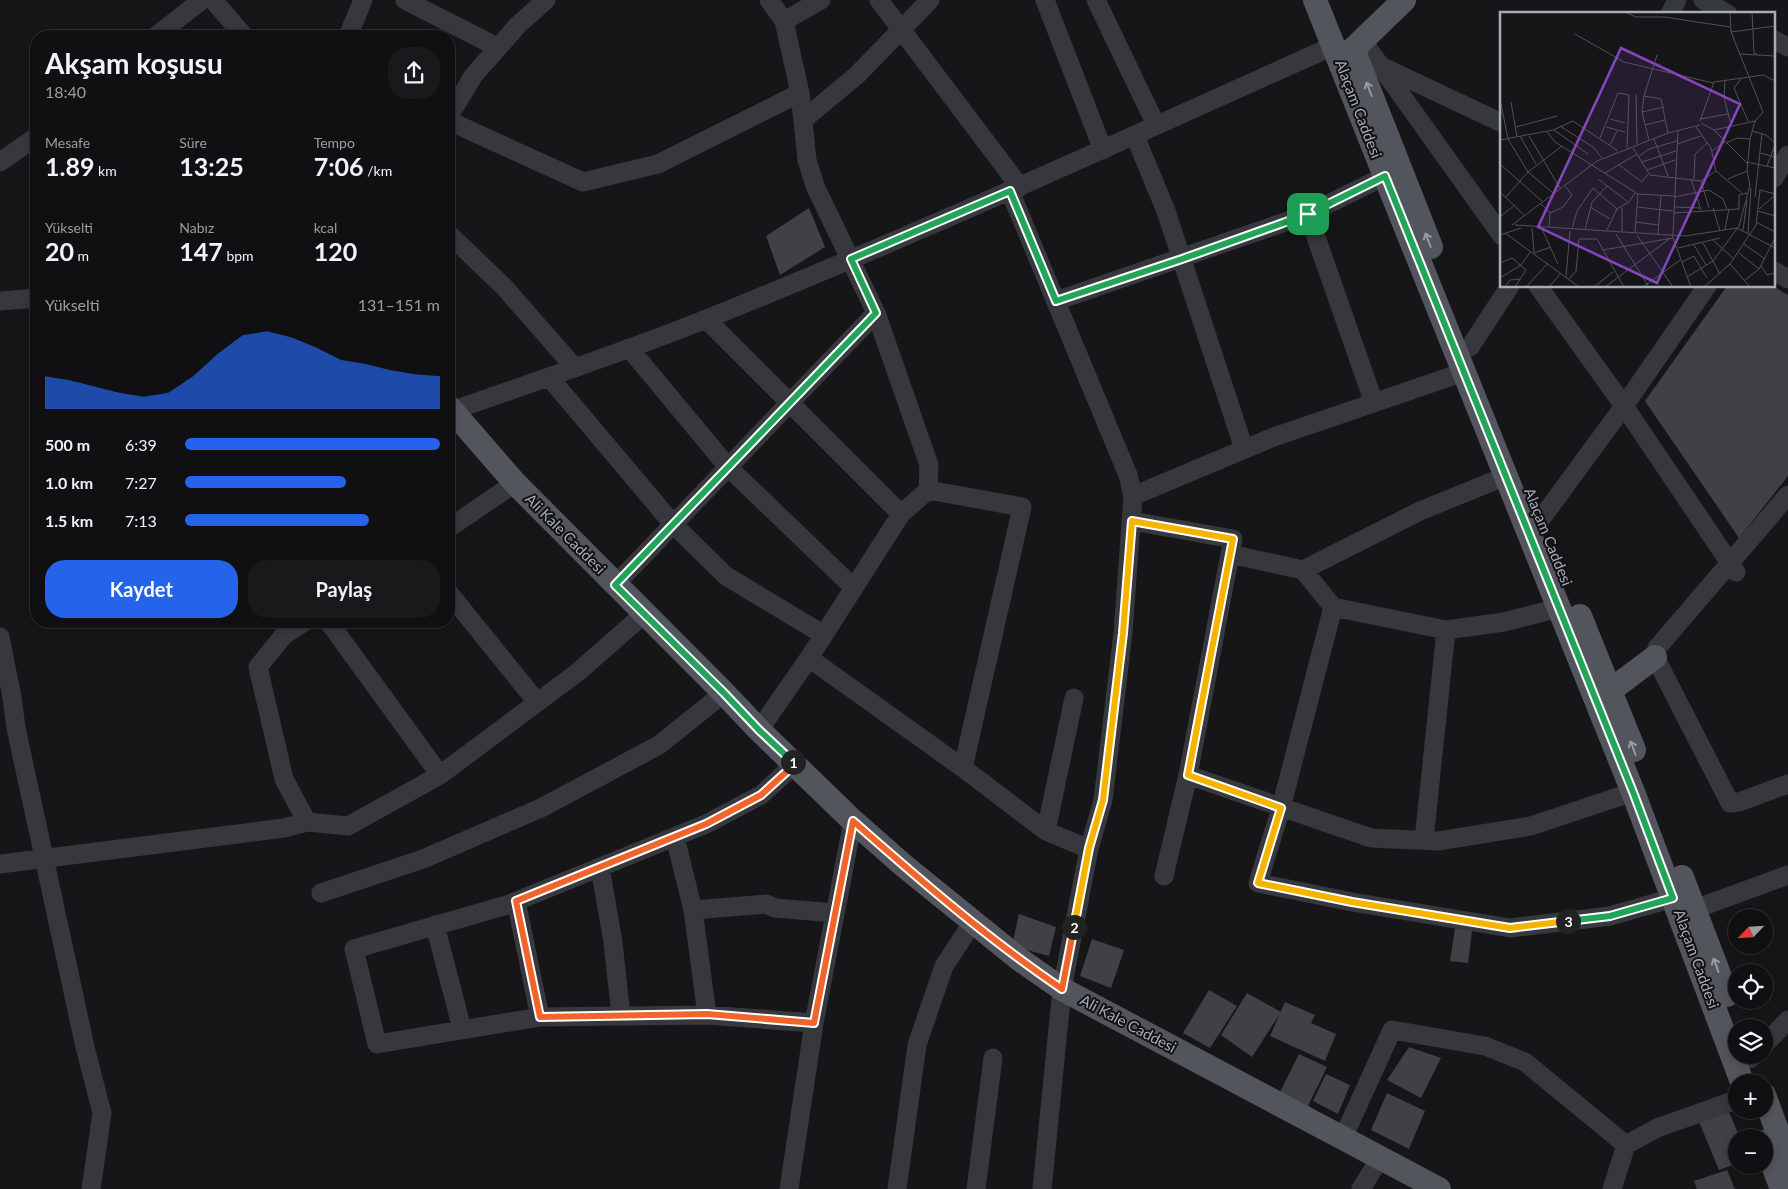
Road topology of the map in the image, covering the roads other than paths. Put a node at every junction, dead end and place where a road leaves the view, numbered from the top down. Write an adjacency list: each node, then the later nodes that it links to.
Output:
1 (202, 0): 20 (street)
2 (213, 0): 21 (street)
3 (363, 0): 22 (street)
4 (404, 0): 24 (street)
5 (546, 0): 24 (street)
6 (769, 0): 18 (street)
7 (821, 0): 18 (street)
8 (879, 0): 19 (street)
9 (930, 0): 19 (street)
10 (1045, 0): 36 (street)
11 (1096, 0): 33 (street)
12 (1315, 0): 26 (main road, Alaçam Caddesi)
13 (1404, 0): 26 (main road)
14 (1677, 0): 16 (street)
15 (1703, 0): 17 (street)
16 (1671, 12)
17 (1724, 12)
18 (784, 21): 28 (street)
19 (900, 29): 30 (street); 41 (street)
20 (164, 30)
21 (239, 30)
22 (350, 30)
23 (1776, 41): 25 (street)
24 (497, 47): 29 (street)
25 (1788, 47)
26 (1347, 49): 27 (street); 33 (street); 40 (main road, Alaçam Caddesi); 57 (main road, Alaçam Caddesi, one-way to 26)
27 (1381, 66): 31 (street); 43 (street)
28 (800, 93): 30 (street); 32 (street)
29 (455, 106)
30 (803, 120): 45 (street)
31 (1500, 122)
32 (455, 124)
33 (1156, 125): 34 (street)
34 (1135, 136): 36 (street); 46 (street)
35 (30, 141): 38 (street)
36 (1103, 150): 41 (street)
37 (1788, 155): 39 (street)
38 (0, 162)
39 (1776, 175)
40 (1385, 176): 42 (street); 60 (main road, Alaçam Caddesi)
41 (1015, 189): 45 (street); 54 (street)
42 (1308, 214): 46 (street); 63 (street)
43 (1500, 233)
44 (455, 240): 59 (street)
45 (851, 259): 55 (street); 56 (street)
46 (1182, 259): 54 (street); 67 (street)
47 (1776, 272): 48 (street)
48 (1788, 279)
49 (1509, 288): 57 (street)
50 (1539, 288): 64 (street)
51 (1706, 288): 64 (street)
52 (30, 298): 53 (street)
53 (0, 301)
54 (1056, 301): 73 (street)
55 (876, 313): 62 (street); 71 (street)
56 (706, 319): 58 (street); 62 (street)
57 (1470, 347): 75 (main road, Alaçam Caddesi)
58 (629, 348): 59 (street); 68 (street)
59 (575, 368): 61 (street)
60 (1464, 372): 63 (street); 69 (main road, Alaçam Caddesi)
61 (549, 377): 65 (street); 78 (street)
62 (789, 403): 68 (street); 74 (street)
63 (1374, 403): 67 (street)
64 (1624, 406): 75 (street); 80 (street)
65 (455, 407)
66 (455, 415): 70 (main road, Ali Kale Caddesi)
67 (1244, 449): 73 (street)
68 (728, 467): 78 (street); 83 (street)
69 (1506, 476): 81 (street); 86 (main road, Alaçam Caddesi)
70 (514, 483): 77 (street); 82 (main road, Ali Kale Caddesi)
71 (928, 490): 74 (street); 101 (street)
72 (1788, 494): 80 (street)
73 (1133, 496): 76 (street)
74 (901, 514): 83 (street)
75 (1540, 519): 96 (main road, Alaçam Caddesi)
76 (1132, 521): 79 (street); 112 (street)
77 (455, 524)
78 (673, 524): 82 (street); 91 (street)
79 (1230, 554): 81 (street); 103 (street)
80 (1733, 568): 93 (street)
81 (1304, 570): 85 (street)
82 (615, 585): 87 (main road, Ali Kale Caddesi)
83 (854, 588): 91 (street)
84 (455, 600): 98 (street)
85 (1333, 607): 90 (street); 106 (street)
86 (1560, 608): 90 (street); 96 (main road, Alaçam Caddesi)
87 (644, 614): 95 (main road, Ali Kale Caddesi); 98 (street)
88 (295, 628): 108 (street)
89 (333, 628): 102 (street)
90 (1446, 630): 111 (street)
91 (824, 635): 94 (street)
92 (0, 637): 113 (street)
93 (1655, 657): 96 (main road); 104 (street)
94 (809, 658): 99 (street); 101 (street)
95 (724, 693): 99 (main road, Ali Kale Caddesi); 118 (street)
96 (1603, 694): 105 (main road, Alaçam Caddesi); 123 (main road, Alaçam Caddesi, one-way to 96)
97 (1074, 698): 109 (street)
98 (537, 702): 102 (street)
99 (759, 730): 100 (main road, Ali Kale Caddesi)
100 (795, 764): 107 (main road, Ali Kale Caddesi); 110 (street)
101 (963, 768): 109 (street)
102 (440, 775): 108 (street)
103 (1188, 775): 106 (street); 117 (street)
104 (1788, 784)
105 (1633, 792): 111 (street); 119 (main road, Alaçam Caddesi)
106 (1281, 808): 111 (street); 119 (street)
107 (853, 821): 122 (street); 124 (main road, Ali Kale Caddesi)
108 (307, 822): 113 (street)
109 (1046, 831): 112 (street)
110 (675, 837): 115 (street); 121 (street)
111 (1424, 840)
112 (1089, 848): 126 (street)
113 (45, 858): 114 (street); 144 (street)
114 (0, 864)
115 (600, 867): 120 (street); 128 (street)
116 (1788, 875): 123 (street)
117 (1164, 876)
118 (321, 892)
119 (1673, 898): 123 (main road)
120 (516, 901): 125 (street); 129 (street)
121 (694, 910): 122 (street); 127 (street)
122 (835, 913): 132 (street)
123 (1689, 918): 130 (main road, Alaçam Caddesi, one-way to 123); 136 (main road, Alaçam Caddesi)
124 (973, 922): 126 (main road, Ali Kale Caddesi); 146 (street)
125 (434, 925): 133 (street); 133 (street)
126 (1062, 989): 140 (main road, Ali Kale Caddesi); 148 (street)
127 (707, 1014): 128 (street); 132 (street)
128 (621, 1016): 129 (street)
129 (540, 1017): 133 (street)
130 (1735, 1019)
131 (1788, 1020): 134 (street)
132 (814, 1023): 145 (street)
133 (462, 1030)
134 (1773, 1035)
135 (993, 1058): 147 (street)
136 (1739, 1074)
137 (1728, 1103): 141 (street)
138 (1758, 1119): 142 (main road)
139 (1769, 1119): 142 (main road)
140 (1343, 1138): 141 (street); 143 (main road, Ali Kale Caddesi)
141 (1626, 1145): 151 (street)
142 (1776, 1149): 152 (main road)
143 (1380, 1158): 149 (street); 150 (main road, Ali Kale Caddesi)
144 (91, 1189)
145 (789, 1189)
146 (897, 1189)
147 (976, 1189)
148 (1042, 1189)
149 (1360, 1189)
150 (1439, 1189)
151 (1612, 1189)
152 (1782, 1189)

